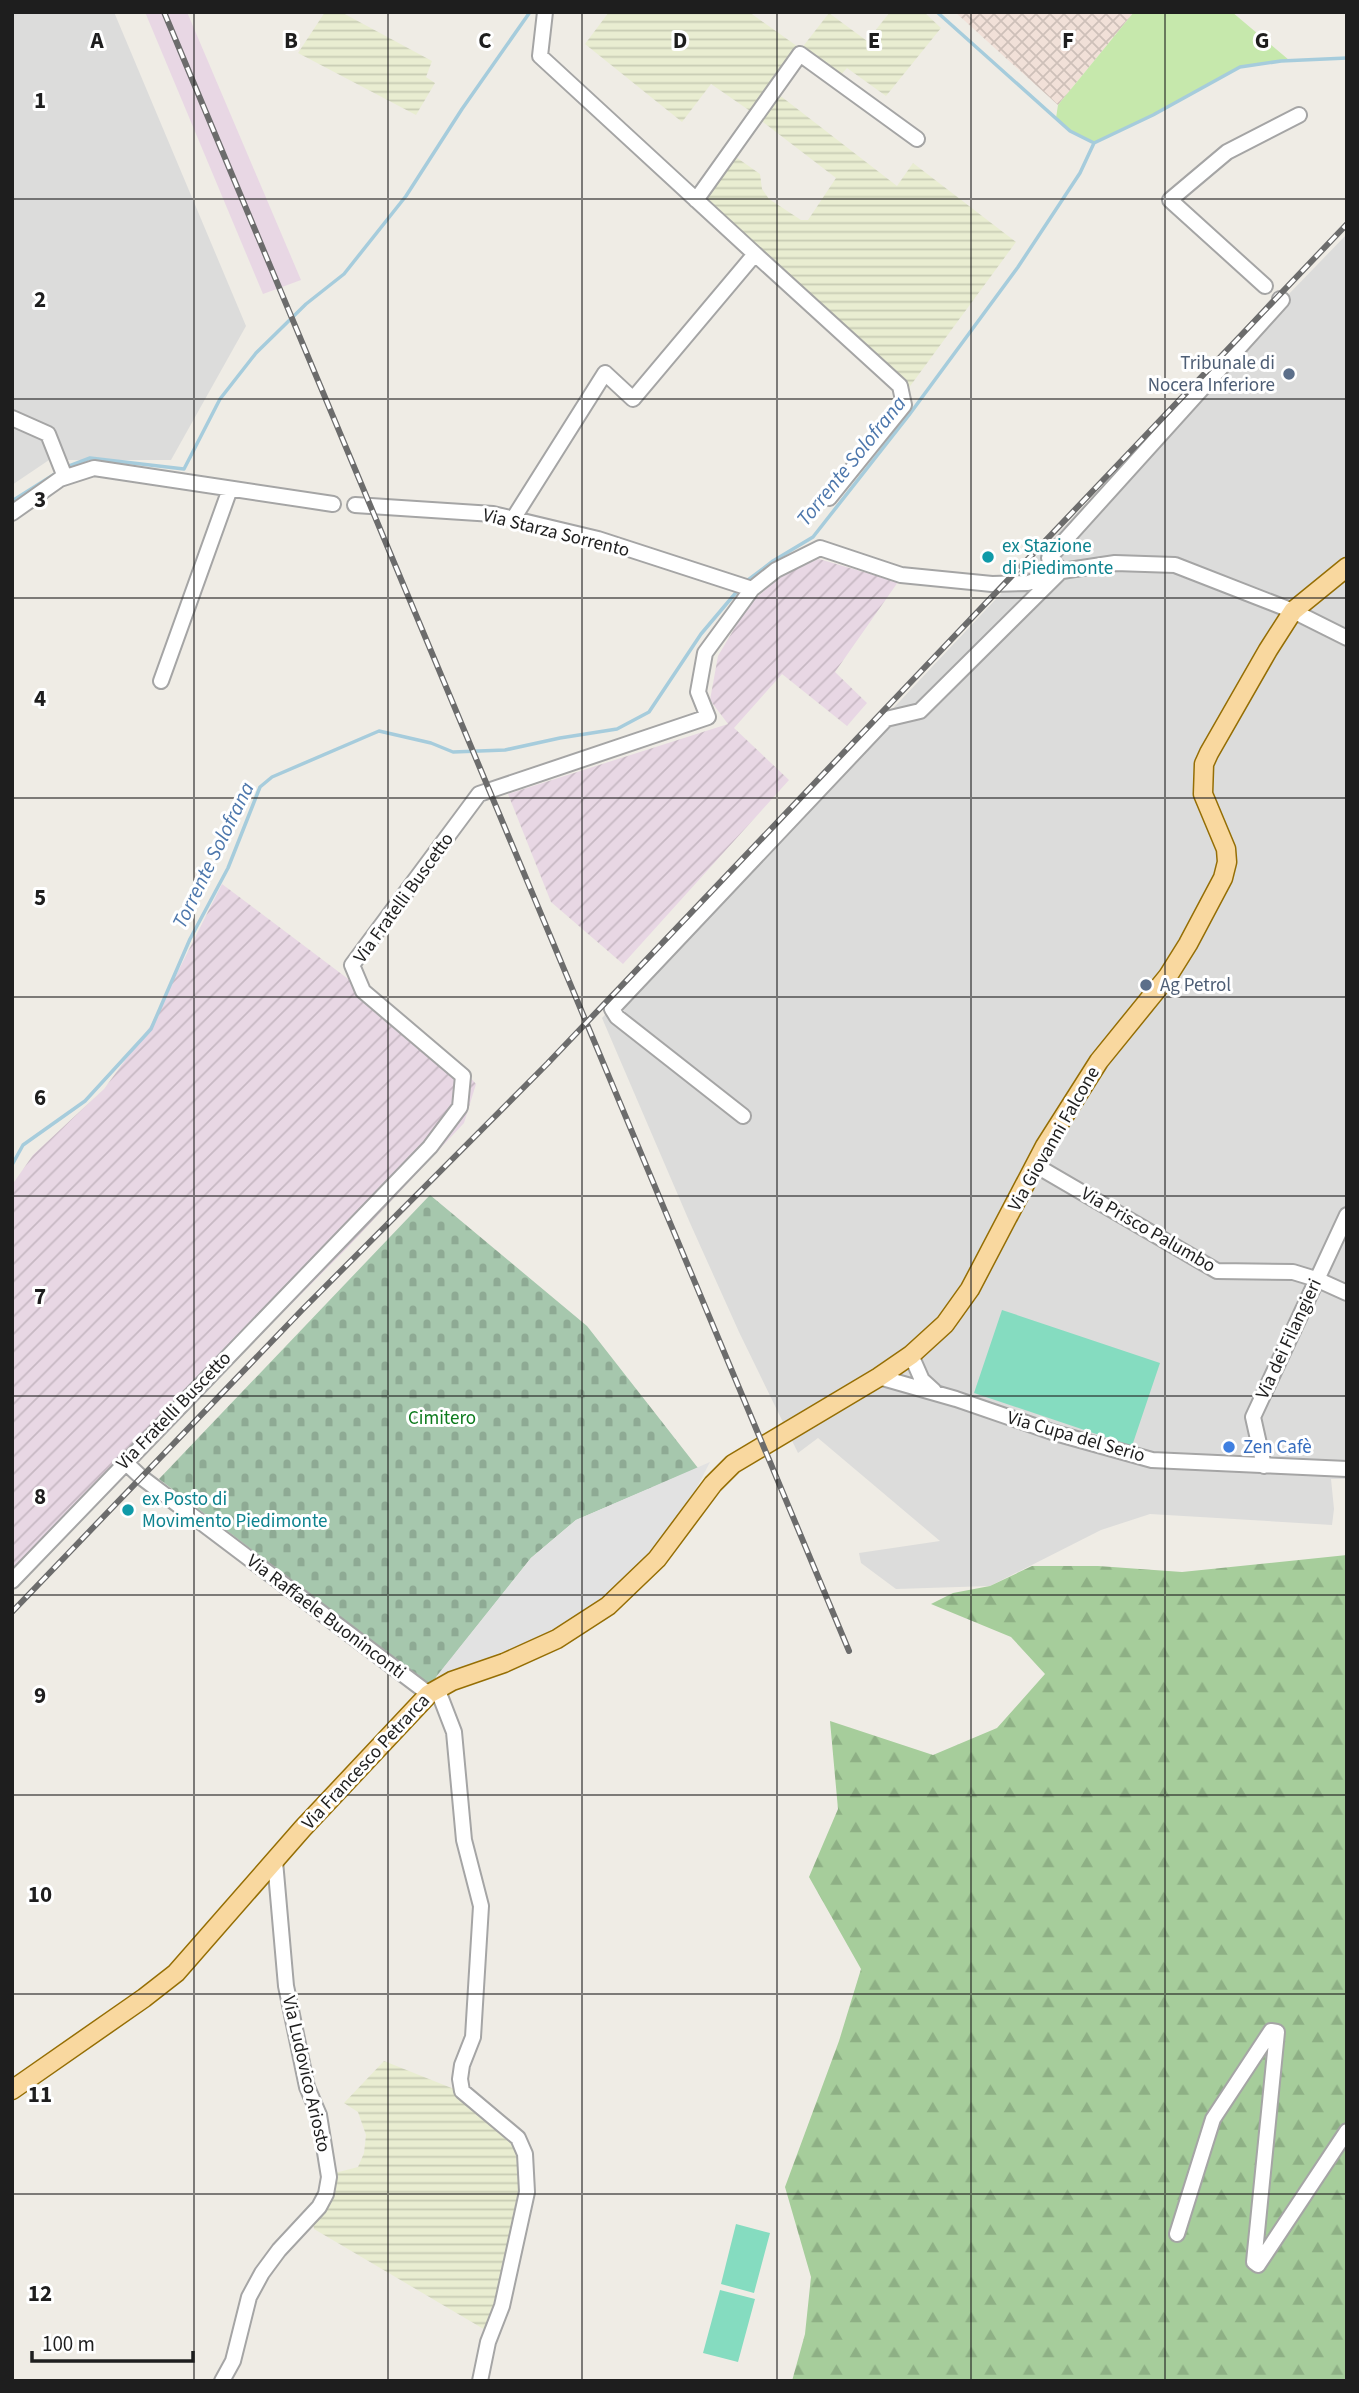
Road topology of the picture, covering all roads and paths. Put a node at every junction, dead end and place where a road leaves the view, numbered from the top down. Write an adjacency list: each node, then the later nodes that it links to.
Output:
1 (545, 12): 4 (street)
2 (1299, 115): 6 (street)
3 (917, 139): 4 (street)
4 (696, 200): 5 (street)
5 (755, 254): 11 (street); 15 (street)
6 (1265, 286)
7 (1280, 299): 17 (street)
8 (12, 418): 9 (street)
9 (63, 471): 10 (street); 14 (street)
10 (230, 489): 12 (street); 21 (street)
11 (829, 498)
12 (333, 504)
13 (355, 505): 15 (street, Via Starza Sorrento)
14 (12, 513)
15 (513, 519): 18 (street, Via Starza Sorrento)
16 (1347, 567): 19 (main road, Via Giovanni Falcone)
17 (1062, 571): 18 (street, Via Fratelli Buscetto); 19 (street, Via Fratelli Buscetto); 22 (street)
18 (744, 586): 30 (street, Via Fratelli Buscetto)
19 (1293, 611): 20 (street, Via Fratelli Buscetto); 23 (main road, Via Giovanni Falcone)
20 (1347, 639)
21 (160, 681)
22 (743, 1116)
23 (1035, 1165): 25 (street, Via Prisco Palumbo); 27 (main road, Via Giovanni Falcone)
24 (1347, 1215): 25 (street, Via dei Filangieri)
25 (1317, 1279): 26 (street, Via Prisco Palumbo); 31 (street, Via dei Filangieri)
26 (1347, 1293)
27 (911, 1355): 28 (main road, Via Giovanni Falcone); 29 (street)
28 (879, 1377): 29 (street, Via Cupa del Serio); 34 (main road, Via Francesco Petrarca)
29 (935, 1392): 31 (street, Via Cupa del Serio)
30 (125, 1462): 33 (street, Via Fratelli Buscetto); 34 (street, Via Raffaele Buoninconti)
31 (1264, 1466): 32 (street, Via Cupa del Serio)
32 (1347, 1469)
33 (12, 1581)
34 (433, 1691): 35 (main road, Via Francesco Petrarca); 40 (street)
35 (275, 1861): 36 (main road, Via Francesco Petrarca); 39 (street, Via Ludovico Ariosto)
36 (12, 2090)
37 (1347, 2130): 38 (street)
38 (1177, 2234)
39 (222, 2381)
40 (480, 2381)

